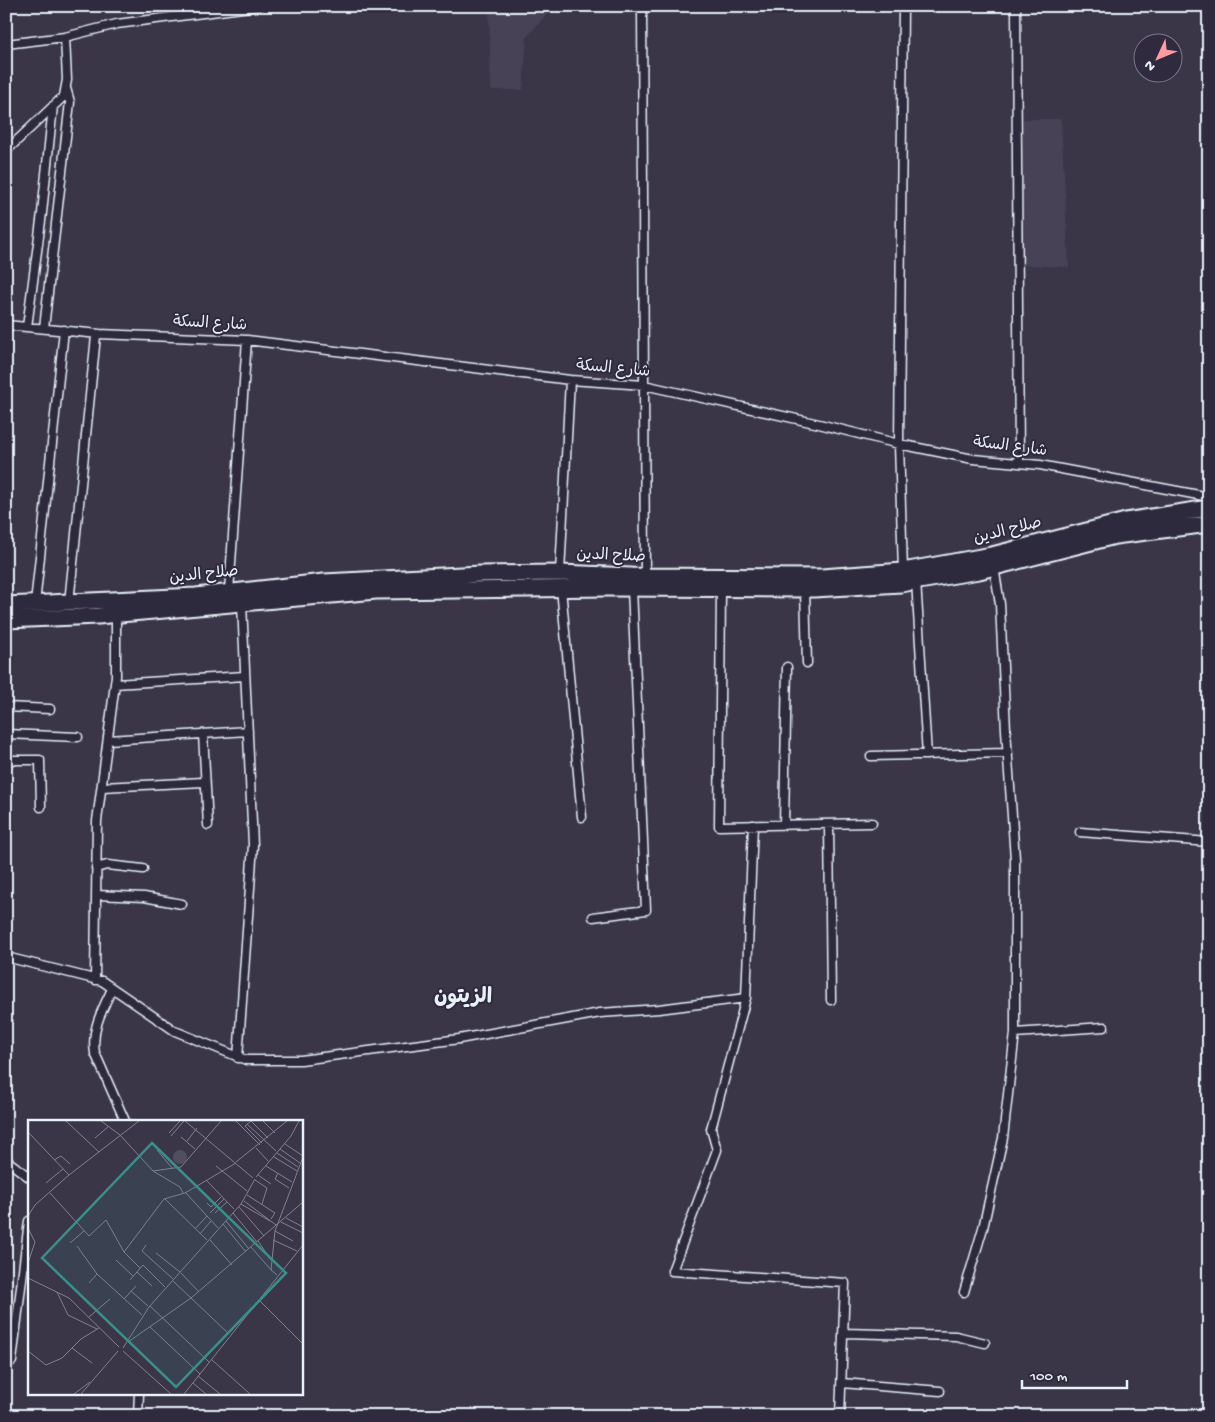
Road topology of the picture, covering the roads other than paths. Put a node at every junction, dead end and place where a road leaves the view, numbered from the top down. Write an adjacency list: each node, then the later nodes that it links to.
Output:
1 (258, 6): 5 (street)
2 (642, 6): 18 (street)
3 (903, 6): 19 (street)
4 (1016, 6): 20 (street)
5 (65, 37): 6 (street); 7 (street)
6 (6, 44)
7 (66, 88): 8 (street); 13 (street)
8 (53, 106): 9 (street); 12 (street)
9 (7, 151): 10 (street)
10 (6, 160)
11 (6, 325): 12 (street, شارع السكة)
12 (27, 327): 13 (street, شارع السكة)
13 (44, 328): 14 (street, شارع السكة)
14 (64, 330): 15 (street, شارع السكة); 36 (street)
15 (99, 334): 16 (street, شارع السكة); 34 (street)
16 (247, 340): 17 (street, شارع السكة); 33 (street)
17 (570, 380): 18 (street, شارع السكة); 26 (street)
18 (644, 385): 19 (street, شارع السكة); 27 (street)
19 (899, 444): 20 (street, شارع السكة); 25 (street)
20 (1020, 463): 21 (street, شارع السكة)
21 (1209, 497)
22 (1209, 508): 25 (highway, صلاح الدين)
23 (1209, 524): 24 (highway, صلاح الدين)
24 (994, 567): 28 (highway, صلاح الدين); 51 (street)
25 (904, 571): 27 (highway, صلاح الدين)
26 (560, 573): 27 (highway, صلاح الدين); 33 (highway, صلاح الدين)
27 (645, 575)
28 (916, 581): 32 (highway, صلاح الدين); 52 (street)
29 (561, 588): 30 (highway, صلاح الدين); 37 (highway, صلاح الدين); 58 (street)
30 (632, 588): 31 (highway, صلاح الدين); 70 (street)
31 (721, 589): 32 (highway, صلاح الدين); 62 (street)
32 (806, 589): 40 (street)
33 (230, 592): 34 (highway, صلاح الدين)
34 (69, 602): 36 (highway, صلاح الدين)
35 (6, 604): 36 (highway, صلاح الدين)
36 (35, 604)
37 (242, 604): 38 (highway, صلاح الدين); 42 (street)
38 (116, 615): 39 (highway, صلاح الدين); 43 (street)
39 (6, 620)
40 (807, 663)
41 (787, 666): 63 (street)
42 (245, 676): 43 (street); 46 (street)
43 (115, 684): 50 (street)
44 (6, 707): 45 (street)
45 (50, 709)
46 (248, 731): 48 (street); 78 (street)
47 (6, 734): 49 (street)
48 (203, 734): 50 (street); 55 (street)
49 (78, 737)
50 (108, 740): 56 (street)
51 (1008, 753): 52 (street); 77 (street)
52 (927, 755): 53 (street)
53 (871, 756)
54 (6, 760): 57 (street)
55 (204, 782): 56 (street); 61 (street)
56 (102, 787): 66 (street)
57 (41, 807)
58 (582, 817)
59 (872, 823): 60 (street)
60 (829, 824): 63 (street); 75 (street)
61 (208, 825)
62 (752, 825): 63 (street); 74 (street)
63 (784, 825)
64 (1080, 832): 65 (street)
65 (1209, 842)
66 (96, 868): 67 (street); 68 (street)
67 (142, 869)
68 (96, 895): 69 (street); 72 (street)
69 (182, 904)
70 (593, 917)
71 (6, 957): 72 (street)
72 (95, 980): 73 (street)
73 (112, 989): 78 (street); 79 (street)
74 (746, 998): 78 (street); 84 (street)
75 (831, 1000)
76 (1104, 1027): 77 (street)
77 (1015, 1033): 83 (street)
78 (238, 1058)
79 (125, 1120)
80 (6, 1160): 81 (street)
81 (28, 1176)
82 (28, 1229): 86 (street)
83 (964, 1292)
84 (844, 1334): 85 (street); 87 (street)
85 (985, 1343)
86 (12, 1361)
87 (842, 1383): 88 (street); 91 (street)
88 (940, 1391)
89 (140, 1394): 90 (street)
90 (138, 1416)
91 (840, 1416)

